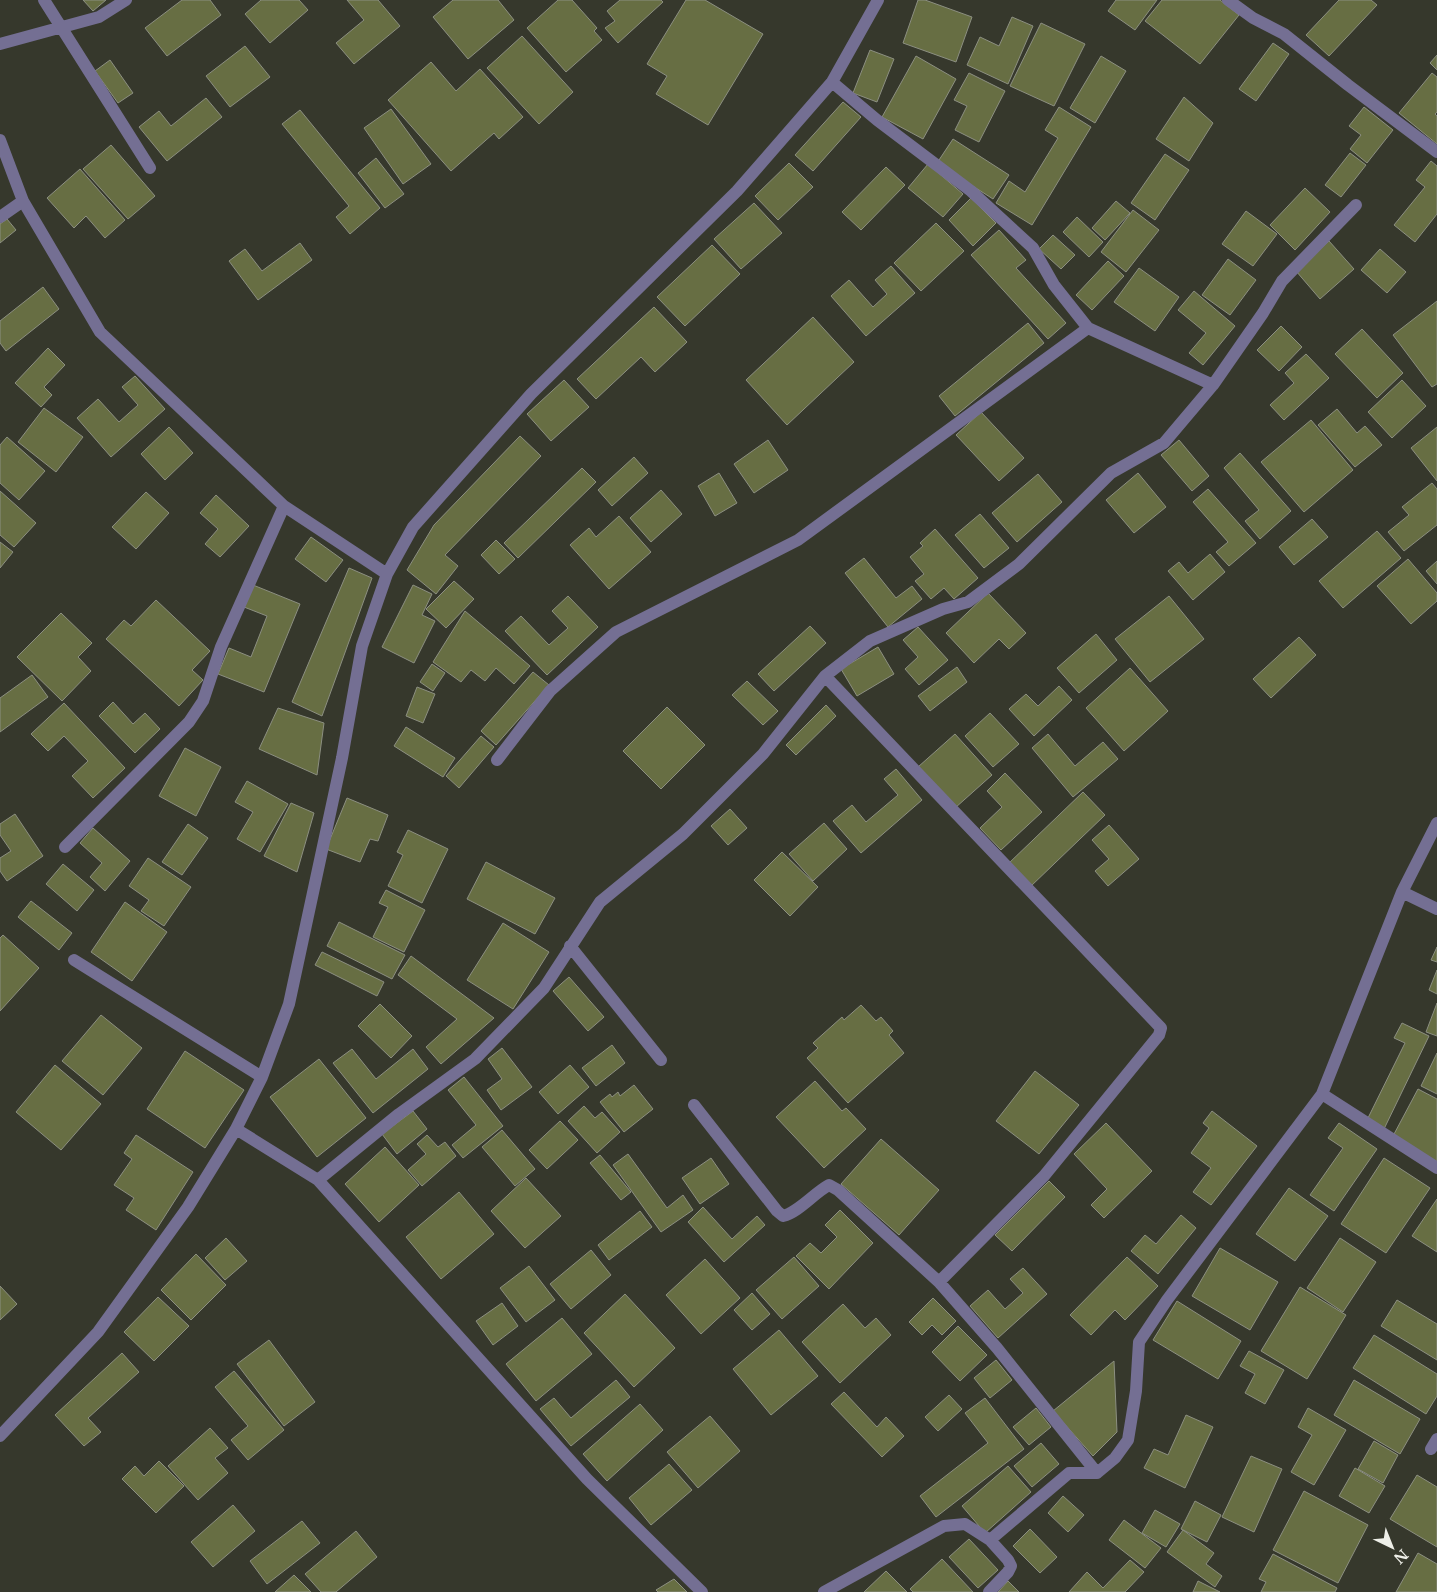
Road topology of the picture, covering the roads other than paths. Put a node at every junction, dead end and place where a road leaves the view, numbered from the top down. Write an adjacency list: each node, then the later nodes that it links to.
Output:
1 (44, 0): 5 (street)
2 (126, 0): 5 (street)
3 (878, 0): 7 (street)
4 (1228, 0): 9 (street)
5 (62, 28): 6 (street); 10 (street)
6 (0, 44)
7 (832, 82): 14 (street); 17 (street)
8 (0, 140): 11 (street)
9 (1437, 152)
10 (150, 168)
11 (23, 201): 13 (street); 16 (street)
12 (1356, 205): 15 (street)
13 (0, 217)
14 (1088, 328): 15 (street); 19 (street)
15 (1213, 385): 18 (street)
16 (284, 506): 17 (street); 21 (street)
17 (388, 574): 27 (street)
18 (825, 676): 24 (street); 33 (street)
19 (497, 760)
20 (1437, 823): 22 (street)
21 (65, 847)
22 (1402, 892): 23 (street); 28 (street)
23 (1437, 910)
24 (570, 946): 26 (street); 32 (street)
25 (74, 960): 27 (street)
26 (660, 1060)
27 (262, 1078): 30 (street)
28 (1322, 1094): 31 (street); 35 (street)
29 (694, 1104): 33 (street)
30 (236, 1129): 32 (street); 34 (street)
31 (1437, 1168)
32 (318, 1180): 37 (street)
33 (940, 1282): 35 (street)
34 (0, 1436)
35 (1097, 1473): 36 (street)
36 (990, 1540): 38 (street); 39 (street)
37 (702, 1592)
38 (824, 1592)
39 (989, 1592)

